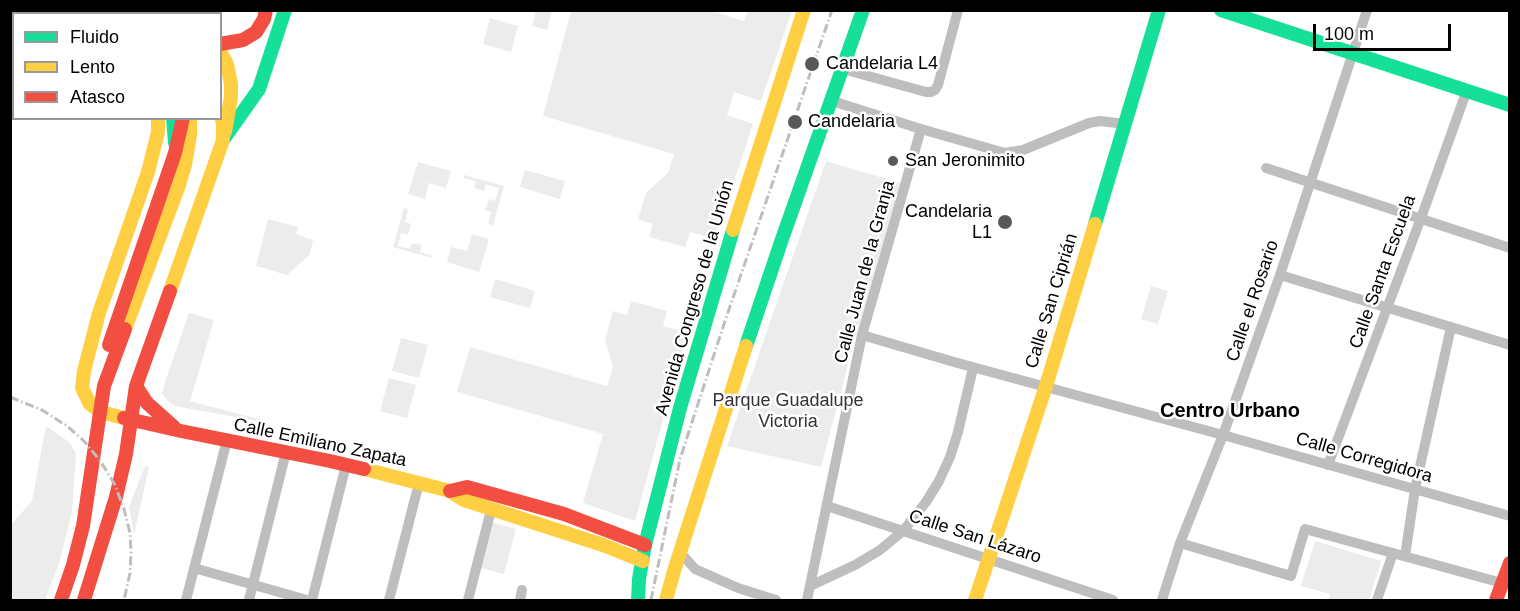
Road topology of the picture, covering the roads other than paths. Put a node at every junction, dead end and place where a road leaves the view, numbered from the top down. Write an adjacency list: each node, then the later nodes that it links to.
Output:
1 (266, 10): 9 (main road)
2 (285, 10): 23 (main road)
3 (804, 10): 54 (main road, Avenida Congreso de la Unión)
4 (863, 10): 12 (main road)
5 (958, 10): 12 (street)
6 (1159, 10): 21 (main road, Calle San Ciprián)
7 (1221, 10): 10 (main road)
8 (1367, 10): 10 (street, Calle el Rosario)
9 (222, 44)
10 (1352, 54): 13 (main road); 26 (street, Calle el Rosario)
11 (222, 55): 23 (main road)
12 (843, 69): 14 (main road)
13 (1467, 90): 15 (main road); 27 (street, Calle Santa Escuela)
14 (832, 101): 22 (street); 55 (main road)
15 (1509, 105)
16 (222, 119): 23 (main road)
17 (158, 120): 38 (main road)
18 (173, 120): 24 (main road)
19 (183, 120): 24 (main road)
20 (190, 120): 35 (main road)
21 (1125, 124): 22 (street); 37 (main road, Calle San Ciprián)
22 (921, 129): 32 (street, Calle Juan de la Granja)
23 (223, 140): 36 (main road)
24 (175, 153): 35 (main road)
25 (1266, 168): 26 (street)
26 (1311, 183): 27 (street); 29 (street, Calle el Rosario)
27 (1421, 218): 28 (street); 30 (street, Calle Santa Escuela)
28 (1509, 248)
29 (1280, 275): 30 (street); 41 (street, Calle el Rosario)
30 (1387, 308): 31 (street); 45 (street, Calle Santa Escuela)
31 (1451, 327): 33 (street); 47 (street)
32 (862, 336): 34 (street, Calle Corregidora); 49 (street, Calle Juan de la Granja)
33 (1508, 342)
34 (973, 368): 37 (street, Calle Corregidora); 52 (street)
35 (104, 386): 38 (main road)
36 (136, 386): 39 (main road); 40 (main road, Calle Emiliano Zapata)
37 (1046, 386): 41 (street, Calle Corregidora); 58 (main road, Calle San Ciprián)
38 (101, 412): 39 (main road, Calle Emiliano Zapata); 65 (main road)
39 (132, 420): 40 (main road, Calle Emiliano Zapata); 66 (main road)
40 (181, 431): 42 (main road, Calle Emiliano Zapata)
41 (1223, 435): 45 (street, Calle Corregidora); 53 (street, Calle el Rosario)
42 (227, 440): 43 (main road, Calle Emiliano Zapata); 61 (street)
43 (286, 452): 44 (main road, Calle Emiliano Zapata); 63 (street)
44 (346, 465): 46 (main road, Calle Emiliano Zapata); 69 (street)
45 (1328, 465): 47 (street, Calle Corregidora)
46 (419, 483): 48 (main road, Calle Emiliano Zapata); 70 (street)
47 (1414, 489): 51 (street, Calle Corregidora); 57 (street)
48 (450, 491): 50 (main road, Calle Emiliano Zapata); 54 (main road, Calle Emiliano Zapata)
49 (826, 506): 52 (street, Calle San Lázaro); 64 (street, Calle Juan de la Granja)
50 (491, 510): 59 (main road, Calle Emiliano Zapata); 71 (street)
51 (1509, 516)
52 (903, 531): 58 (street, Calle San Lázaro); 64 (street)
53 (1180, 543): 56 (street); 78 (street, Calle el Rosario)
54 (645, 545): 59 (main road, Avenida Congreso de la Unión)
55 (680, 552): 73 (main road); 74 (street)
56 (1393, 553): 57 (street); 79 (street)
57 (1405, 556): 62 (street)
58 (988, 559): 76 (main road, Calle San Ciprián); 77 (street, Calle San Lázaro)
59 (643, 561): 72 (main road, Avenida Congreso de la Unión)
60 (1509, 563): 62 (main road)
61 (194, 568): 63 (street); 67 (street)
62 (1502, 583): 80 (main road)
63 (254, 584): 68 (street); 69 (street)
64 (810, 586): 75 (street, Calle Juan de la Granja)
65 (61, 600)
66 (84, 600)
67 (186, 600)
68 (249, 600)
69 (310, 600)
70 (389, 600)
71 (468, 600)
72 (638, 600)
73 (666, 600)
74 (776, 600)
75 (807, 600)
76 (975, 600)
77 (1113, 600)
78 (1162, 600)
79 (1377, 600)
80 (1496, 600)

